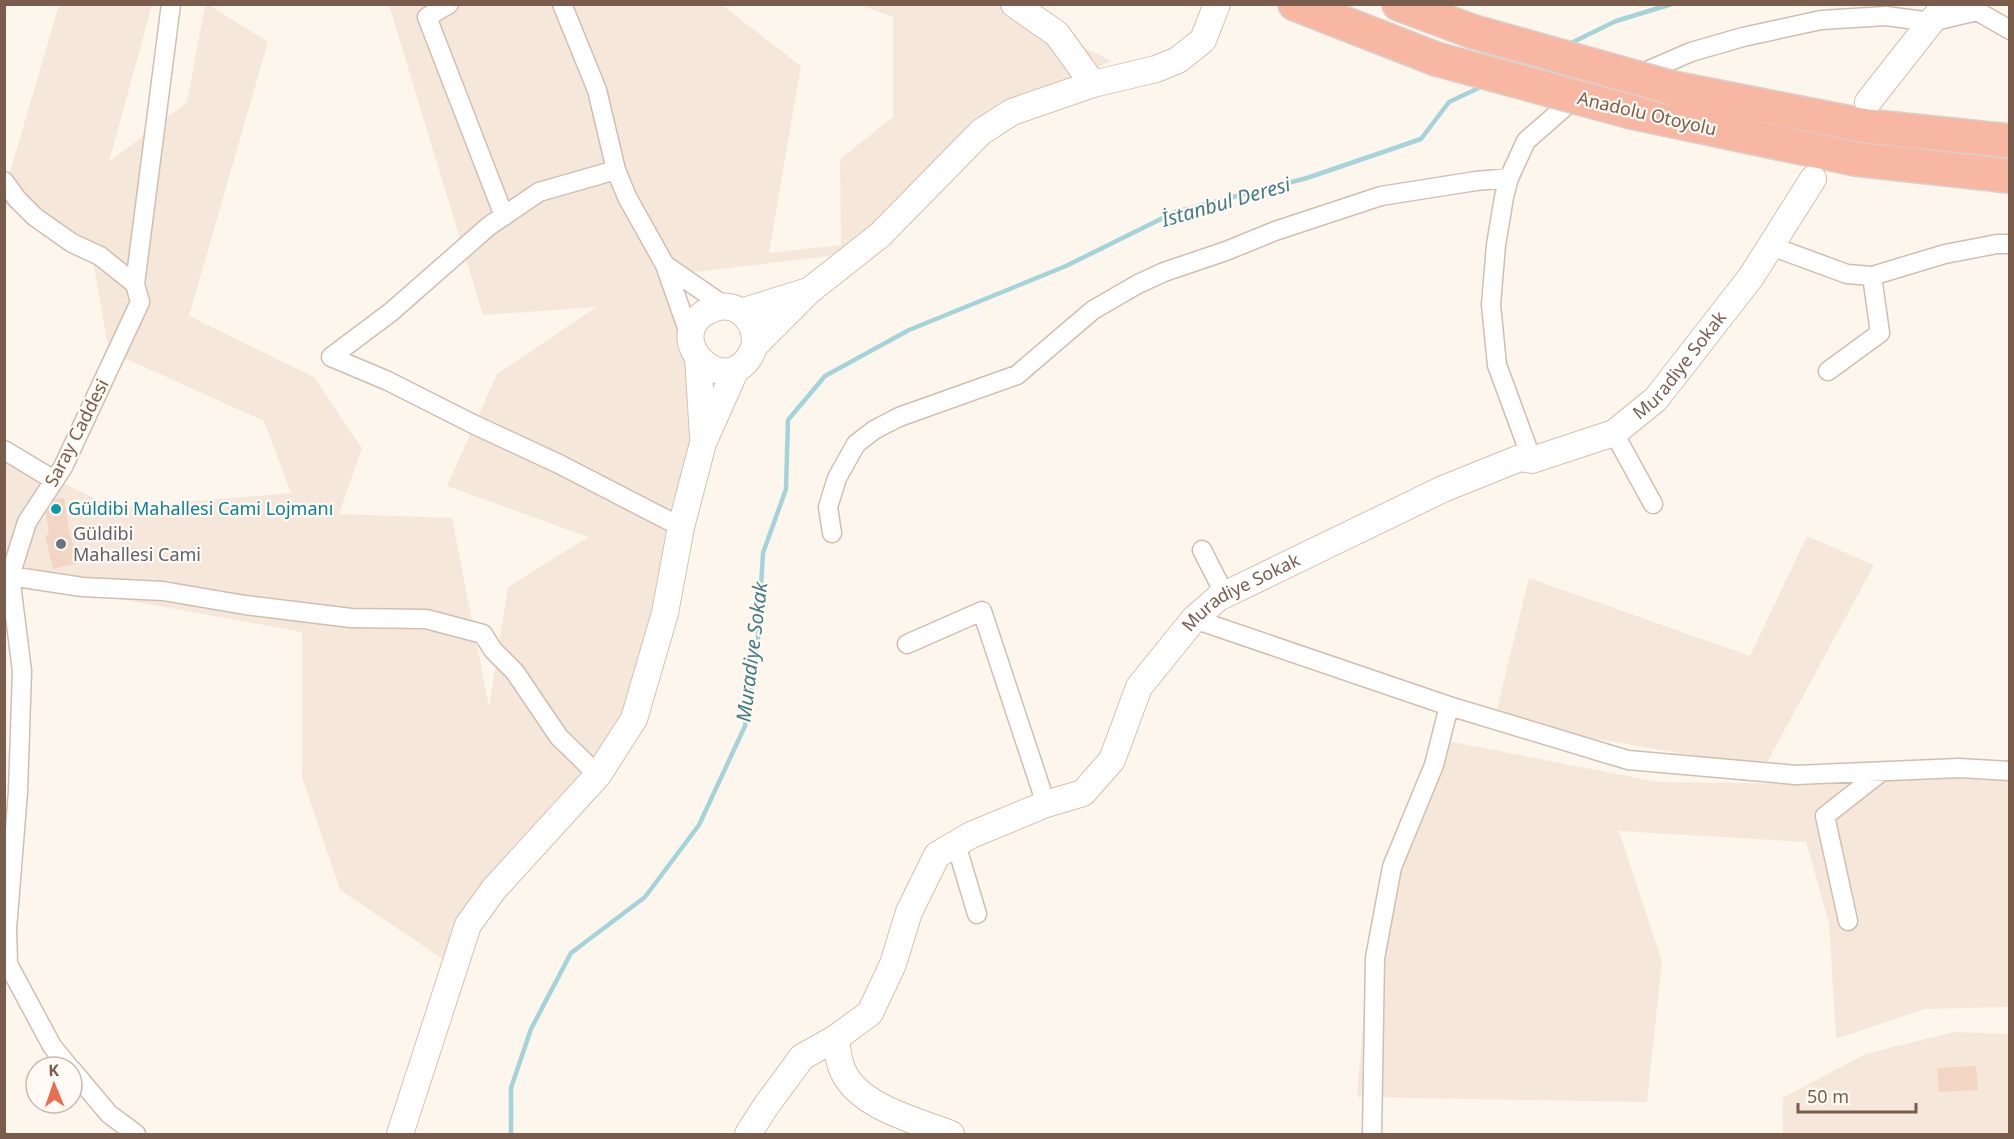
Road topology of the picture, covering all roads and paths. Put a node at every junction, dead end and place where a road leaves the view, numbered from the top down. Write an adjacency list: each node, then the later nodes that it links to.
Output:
1 (171, 4): 23 (street, Saray Caddesi)
2 (449, 4): 18 (street)
3 (562, 4): 13 (street)
4 (1014, 4): 10 (street)
5 (1217, 4): 10 (street)
6 (1295, 4): 14 (highway, Anadolu Otoyolu, bridge)
7 (1399, 4): 12 (highway, Anadolu Otoyolu, bridge)
8 (1939, 13): 9 (street); 11 (street); 15 (street)
9 (2010, 30)
10 (1093, 84): 24 (street)
11 (1868, 102)
12 (2010, 141)
13 (616, 170): 18 (street); 21 (street)
14 (2010, 176)
15 (1509, 178): 33 (street); 37 (street)
16 (1813, 179): 20 (street, Muradiye Sokak)
17 (4, 182): 23 (street)
18 (504, 216): 36 (street)
19 (2010, 244): 22 (street)
20 (1771, 246): 22 (street); 30 (street, Muradiye Sokak)
21 (665, 265): 25 (street); 27 (street)
22 (1872, 276): 29 (street)
23 (135, 284): 34 (street, Saray Caddesi)
24 (809, 291): 25 (street); 26 (street)
25 (733, 310): 26 (street); 27 (street)
26 (755, 345): 28 (street)
27 (695, 349): 28 (street); 31 (street)
28 (736, 369): 31 (street)
29 (1828, 371)
30 (1614, 433): 33 (street, Muradiye Sokak); 35 (street)
31 (703, 443): 36 (street)
32 (4, 450): 34 (street)
33 (1532, 460): 40 (street, Muradiye Sokak)
34 (54, 480): 39 (street, Saray Caddesi)
35 (1653, 504)
36 (681, 527): 46 (street)
37 (832, 533)
38 (1202, 550): 40 (street)
39 (7, 574): 46 (street); 51 (street, Saray Caddesi)
40 (1225, 595): 41 (street, Muradiye Sokak)
41 (1194, 619): 43 (street); 47 (street, Muradiye Sokak)
42 (907, 644): 47 (street)
43 (1449, 706): 45 (street); 59 (street)
44 (2010, 771): 45 (street)
45 (1881, 772): 50 (street)
46 (598, 775): 56 (street)
47 (1046, 804): 48 (street, Muradiye Sokak)
48 (956, 844): 49 (street); 52 (street, Muradiye Sokak)
49 (977, 914)
50 (1848, 921)
51 (6, 964): 53 (street)
52 (836, 1038): 57 (street, Muradiye Sokak); 58 (street)
53 (59, 1055)
54 (84, 1084): 55 (street)
55 (136, 1134)
56 (400, 1134)
57 (748, 1134)
58 (951, 1134)
59 (1372, 1134)

